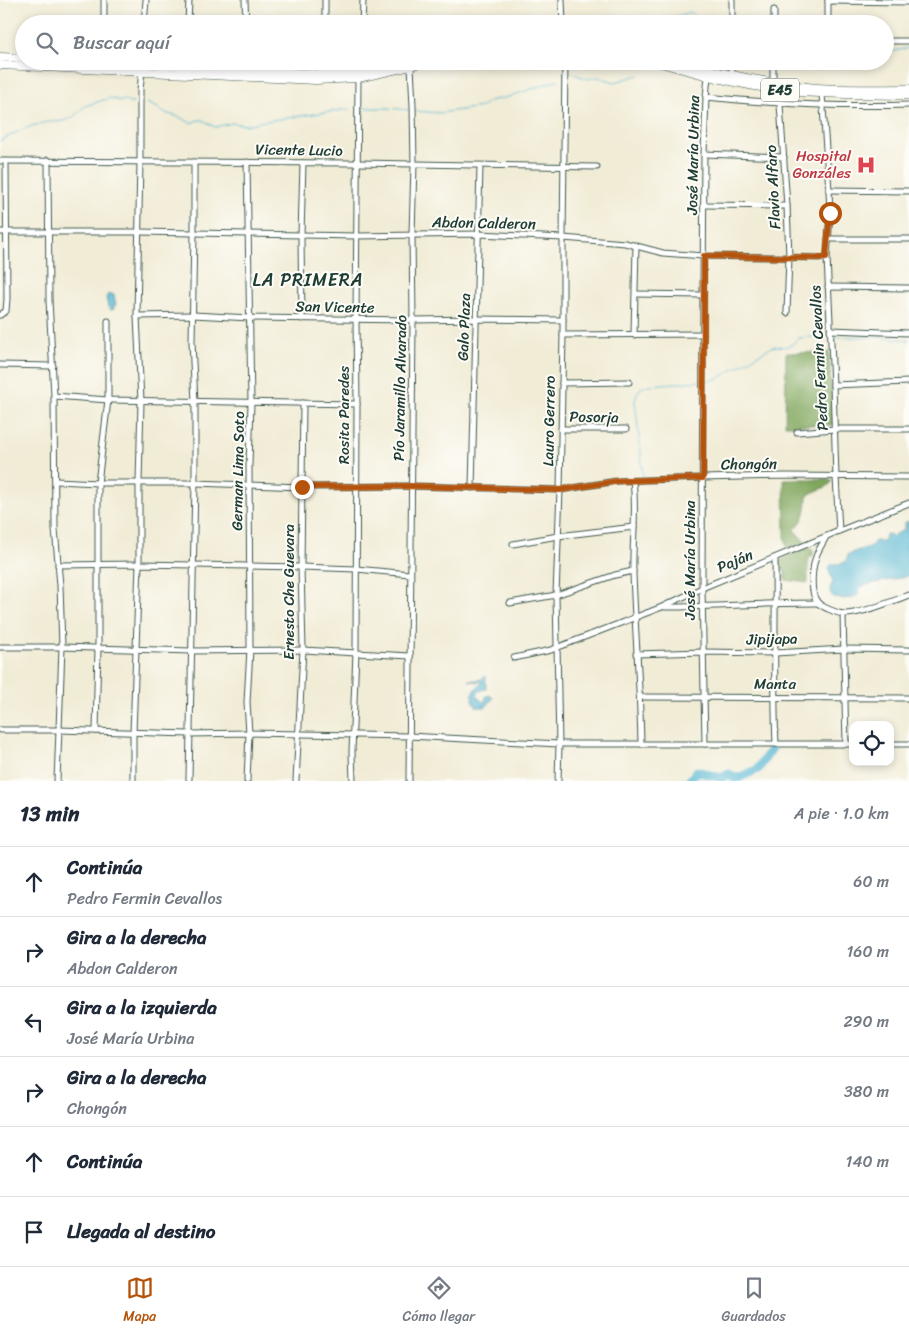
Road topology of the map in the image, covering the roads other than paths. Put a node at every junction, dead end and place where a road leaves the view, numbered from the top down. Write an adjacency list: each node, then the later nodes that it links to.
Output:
1 (104, 0): 12 (street)
2 (146, 0): 13 (street)
3 (189, 0): 14 (street)
4 (245, 0): 15 (street)
5 (325, 0): 16 (street)
6 (363, 0): 17 (street)
7 (562, 0): 18 (street)
8 (732, 0): 19 (street)
9 (828, 0): 10 (street); 21 (street)
10 (909, 2)
11 (774, 10): 20 (street)
12 (104, 15)
13 (145, 15)
14 (188, 15)
15 (246, 15)
16 (325, 15)
17 (362, 15)
18 (563, 15)
19 (732, 15)
20 (774, 15)
21 (828, 15)
22 (894, 41): 23 (street)
23 (909, 41)
24 (0, 57): 25 (highway)
25 (15, 58)
26 (0, 64): 27 (highway)
27 (15, 64)
28 (142, 70): 58 (street)
29 (192, 70): 42 (highway)
30 (291, 70): 41 (highway)
31 (326, 70): 41 (street)
32 (360, 70): 42 (street, Rosita Paredes)
33 (373, 70): 42 (highway)
34 (388, 70): 42 (highway)
35 (410, 70): 63 (street, Pío Jaramillo Alvarado)
36 (566, 70): 65 (street, Lauro Gerrero)
37 (686, 70): 43 (highway, E45)
38 (710, 70): 44 (highway, E45)
39 (732, 70): 44 (street)
40 (773, 70): 45 (street)
41 (326, 74): 42 (highway)
42 (360, 75): 62 (street, Rosita Paredes)
43 (708, 76): 47 (highway, E45); 50 (street, José María Urbina)
44 (732, 76): 45 (highway, E45)
45 (773, 83): 46 (highway, E45)
46 (909, 89)
47 (779, 90): 48 (highway, E45); 51 (street, Flavio Alfaro)
48 (822, 94): 49 (highway, E45); 52 (street, Pedro Fermin Cevallos)
49 (909, 95)
50 (706, 97): 51 (street); 54 (street, José María Urbina)
51 (780, 104): 52 (street); 55 (street, Flavio Alfaro)
52 (822, 105): 53 (street); 67 (street, Pedro Fermin Cevallos)
53 (909, 105)
54 (704, 154): 55 (street); 69 (street, José María Urbina)
55 (784, 157): 70 (street, Flavio Alfaro)
56 (48, 160): 57 (street, Vicente Lucio); 58 (street, Vicente Lucio); 74 (street)
57 (3, 161): 72 (street)
58 (140, 162): 59 (street, Vicente Lucio); 73 (street)
59 (194, 162): 60 (street, Vicente Lucio); 75 (street)
60 (246, 162): 61 (street, Vicente Lucio); 76 (street, German Lima Soto)
61 (304, 163): 62 (street, Vicente Lucio); 79 (street)
62 (358, 163): 63 (street, Vicente Lucio); 80 (street, Rosita Paredes)
63 (414, 164): 64 (street, Vicente Lucio); 77 (street, Pío Jaramillo Alvarado)
64 (480, 166): 65 (street, Vicente Lucio); 78 (street, Galo Plaza)
65 (565, 168): 66 (street, Vicente Lucio); 81 (street, Lauro Gerrero)
66 (598, 168)
67 (829, 190): 68 (street); 82 (street, Pedro Fermin Cevallos)
68 (909, 191)
69 (704, 205): 70 (street); 85 (street, José María Urbina)
70 (787, 206): 86 (street, Flavio Alfaro)
71 (0, 232): 72 (street, Abdon Calderon)
72 (7, 232): 74 (street, Abdon Calderon); 93 (street)
73 (139, 232): 74 (street, Abdon Calderon); 75 (street, Abdon Calderon); 95 (street)
74 (50, 233): 109 (street)
75 (194, 233): 76 (street, Abdon Calderon); 94 (street)
76 (247, 234): 79 (street, Abdon Calderon); 96 (street, German Lima Soto)
77 (412, 234): 78 (street, Abdon Calderon); 80 (street, Abdon Calderon); 100 (street, Pío Jaramillo Alvarado)
78 (479, 234): 81 (street, Abdon Calderon); 99 (street, Galo Plaza)
79 (301, 235): 80 (street, Abdon Calderon); 97 (street)
80 (357, 236): 98 (street, Rosita Paredes)
81 (563, 238): 84 (street, Abdon Calderon); 101 (street, Lauro Gerrero)
82 (828, 239): 83 (street); 87 (street, Pedro Fermin Cevallos)
83 (909, 239)
84 (636, 245): 85 (street, Abdon Calderon); 90 (street)
85 (704, 256): 86 (street, Abdon Calderon); 91 (street, José María Urbina)
86 (789, 257): 87 (street, Abdon Calderon); 92 (street, Flavio Alfaro)
87 (826, 258): 88 (street, Pedro Fermin Cevallos)
88 (828, 287): 89 (street); 103 (street, Pedro Fermin Cevallos)
89 (909, 288)
90 (636, 294): 91 (street); 107 (street)
91 (703, 295): 105 (street, José María Urbina)
92 (787, 313)
93 (0, 315)
94 (193, 315): 95 (street, San Vicente); 96 (street, San Vicente); 117 (street)
95 (137, 316): 116 (street)
96 (250, 318): 97 (street, San Vicente); 118 (street, German Lima Soto)
97 (302, 319): 98 (street, San Vicente)
98 (356, 319): 100 (street, San Vicente); 120 (street, Rosita Paredes)
99 (477, 319): 100 (street, San Vicente); 101 (street, San Vicente); 138 (street, Galo Plaza)
100 (413, 320): 135 (street, Pío Jaramillo Alvarado)
101 (563, 320): 106 (street, Lauro Gerrero)
102 (108, 321): 115 (street)
103 (830, 330): 104 (street); 113 (street, Pedro Fermin Cevallos)
104 (909, 333)
105 (703, 334): 107 (street); 128 (street, José María Urbina)
106 (563, 335): 107 (street); 112 (street, Lauro Gerrero)
107 (634, 335)
108 (0, 365): 109 (street)
109 (52, 366): 114 (street)
110 (629, 382): 112 (street)
111 (909, 382): 113 (street)
112 (562, 383): 121 (street, Lauro Gerrero)
113 (833, 385): 123 (street, Pedro Fermin Cevallos)
114 (54, 396): 115 (street); 129 (street)
115 (108, 400): 116 (street); 131 (street)
116 (141, 401): 117 (street); 132 (street)
117 (195, 402): 118 (street); 133 (street)
118 (252, 402): 119 (street); 134 (street, German Lima Soto)
119 (303, 403): 120 (street); 136 (street, Ernesto Che Guevara)
120 (357, 404): 137 (street, Rosita Paredes)
121 (561, 429): 122 (street, Posorja); 139 (street, Lauro Gerrero)
122 (626, 429)
123 (835, 429): 124 (street); 125 (street); 126 (street, Pedro Fermin Cevallos)
124 (909, 429)
125 (798, 432)
126 (836, 477): 127 (street, Chongón); 128 (street, Chongón); 142 (street, Pedro Fermin Cevallos)
127 (909, 477)
128 (703, 478): 130 (street, Chongón); 156 (street, José María Urbina)
129 (56, 481): 131 (street, Chongón); 149 (street)
130 (633, 482): 139 (street, Chongón); 141 (street)
131 (98, 483): 132 (street, Chongón); 147 (street)
132 (139, 483): 133 (street, Chongón); 148 (street)
133 (195, 483): 134 (street, Chongón); 150 (street)
134 (250, 484): 136 (street, Chongón); 151 (street, German Lima Soto)
135 (411, 486): 137 (street, Chongón); 138 (street, Chongón); 155 (street, Pío Jaramillo Alvarado)
136 (302, 487): 137 (street, Chongón); 152 (street, Ernesto Che Guevara)
137 (357, 487): 153 (street, Rosita Paredes)
138 (472, 488): 139 (street, Chongón)
139 (560, 490): 143 (street, Lauro Gerrero)
140 (909, 503): 142 (street, Paján)
141 (634, 528): 143 (street); 154 (street)
142 (839, 531): 144 (street, Paján)
143 (558, 536): 145 (street); 157 (street, Lauro Gerrero)
144 (826, 537): 146 (street, Paján); 159 (street)
145 (512, 544)
146 (775, 558): 156 (street, Paján); 161 (street)
147 (99, 564): 148 (street); 149 (street); 168 (street)
148 (139, 564): 150 (street); 170 (street)
149 (58, 565): 167 (street)
150 (194, 565): 151 (street); 175 (street)
151 (249, 567): 152 (street); 172 (street, German Lima Soto)
152 (301, 567): 153 (street); 173 (street, Ernesto Che Guevara)
153 (356, 569): 155 (street); 176 (street, Rosita Paredes)
154 (633, 571): 157 (street); 165 (street)
155 (410, 574): 180 (street, Pío Jaramillo Alvarado)
156 (702, 588): 162 (street, Paján); 163 (street, José María Urbina)
157 (556, 594): 160 (street); 169 (street, Lauro Gerrero)
158 (909, 595): 164 (street)
159 (818, 602): 161 (street); 164 (street)
160 (510, 603)
161 (776, 603): 163 (street); 178 (street)
162 (662, 607): 163 (street); 165 (street, Paján)
163 (703, 607): 177 (street, José María Urbina)
164 (842, 614): 171 (street)
165 (635, 617): 169 (street, Paján); 179 (street)
166 (0, 647): 167 (street)
167 (62, 647): 168 (street); 188 (street)
168 (98, 648): 170 (street); 189 (street)
169 (556, 648): 181 (street, Paján); 196 (street, Lauro Gerrero)
170 (136, 649): 175 (street); 190 (street)
171 (844, 649): 174 (street, Jipijapa); 178 (street, Jipijapa); 185 (street)
172 (250, 650): 173 (street); 175 (street); 191 (street, German Lima Soto)
173 (303, 650): 176 (street); 193 (street, Ernesto Che Guevara)
174 (909, 650)
175 (192, 651): 192 (street)
176 (356, 652): 180 (street); 194 (street, Rosita Paredes)
177 (704, 652): 178 (street, Jipijapa); 179 (street, Jipijapa); 183 (street, José María Urbina)
178 (775, 653): 184 (street)
179 (636, 654): 182 (street)
180 (410, 656): 195 (street, Pío Jaramillo Alvarado)
181 (514, 658)
182 (640, 697): 183 (street, Manta); 197 (street)
183 (704, 697): 184 (street, Manta); 198 (street, José María Urbina)
184 (774, 697): 185 (street, Manta); 199 (street)
185 (845, 698): 186 (street, Manta); 200 (street)
186 (909, 698)
187 (0, 730): 188 (street)
188 (60, 730): 189 (street); 204 (street)
189 (96, 731): 190 (street)
190 (132, 733): 192 (street); 205 (street)
191 (249, 733): 192 (street); 193 (street); 206 (street, German Lima Soto)
192 (189, 734): 203 (street)
193 (299, 734): 194 (street); 207 (street, Ernesto Che Guevara)
194 (353, 736): 195 (street); 208 (street, Rosita Paredes)
195 (409, 736): 196 (street); 209 (street, Pío Jaramillo Alvarado)
196 (559, 744): 197 (street); 210 (street, Lauro Gerrero)
197 (641, 744): 198 (street)
198 (705, 744): 199 (street)
199 (776, 744): 200 (street)
200 (846, 744)
201 (894, 744): 202 (street)
202 (909, 744)
203 (189, 780)
204 (57, 781)
205 (133, 781)
206 (248, 781)
207 (296, 781)
208 (353, 781)
209 (409, 781)
210 (558, 781)

